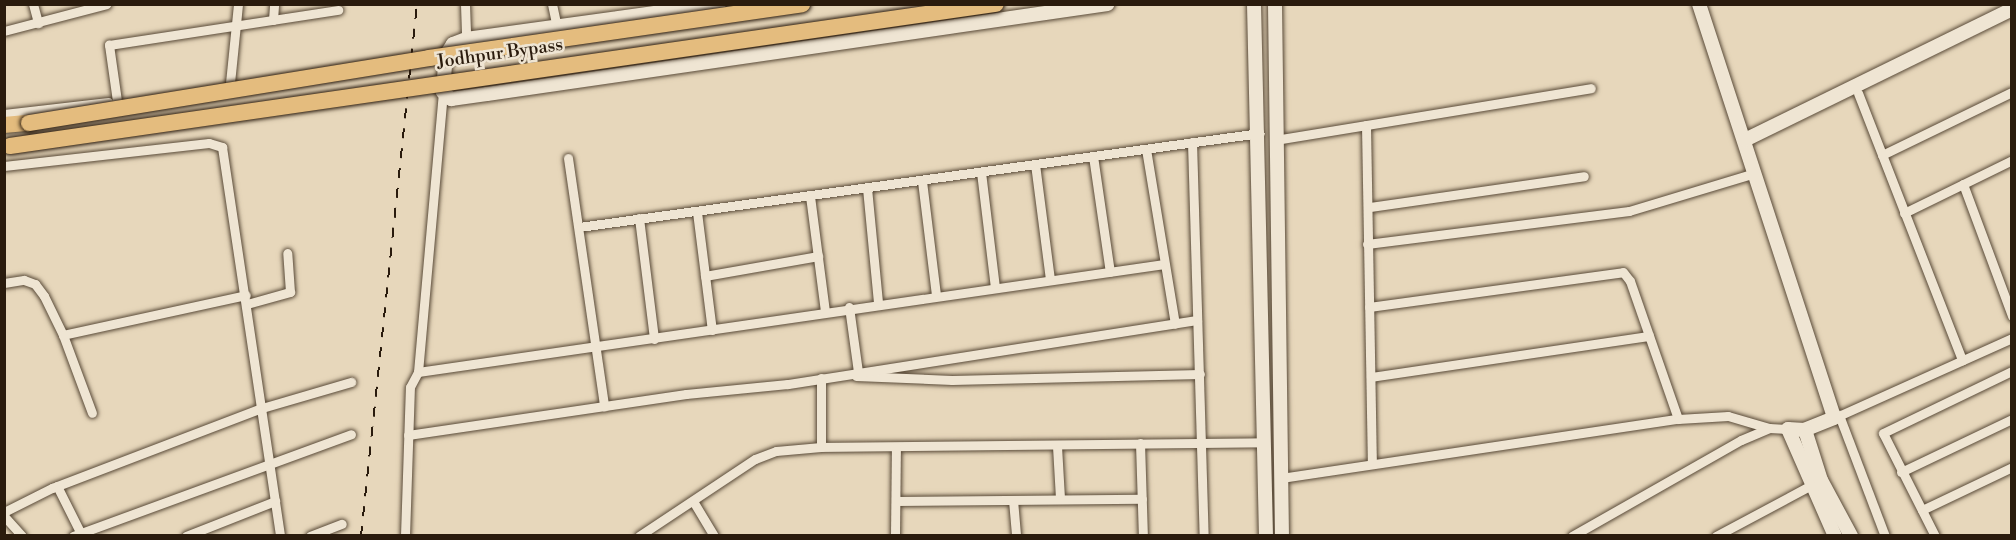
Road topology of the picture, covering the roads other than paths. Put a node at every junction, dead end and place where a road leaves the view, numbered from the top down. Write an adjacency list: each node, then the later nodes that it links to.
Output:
1 (33, 4): 19 (street)
2 (107, 4): 19 (street)
3 (238, 4): 20 (street)
4 (274, 4): 18 (street)
5 (465, 4): 23 (street)
6 (552, 4): 21 (street)
7 (719, 4): 14 (street)
8 (802, 4): 32 (highway, bridge)
9 (996, 4): 38 (highway, Jodhpur Bypass, bridge)
10 (1108, 4): 27 (street)
11 (1254, 4): 34 (street)
12 (1275, 4): 35 (street)
13 (1700, 4): 37 (street)
14 (699, 6): 21 (street)
15 (2012, 9): 37 (street)
16 (338, 10): 18 (street)
17 (2012, 15): 29 (street)
18 (273, 20): 20 (street)
19 (38, 23): 22 (street)
20 (235, 26): 25 (street); 30 (street)
21 (557, 28): 23 (street)
22 (4, 32)
23 (466, 39): 24 (street)
24 (449, 49): 25 (street); 27 (street)
25 (230, 83): 30 (street)
26 (1591, 88): 33 (street)
27 (443, 92): 84 (street)
28 (2012, 92): 40 (street)
29 (1858, 93): 37 (street); 40 (street)
30 (117, 101): 31 (street)
31 (4, 114)
32 (4, 125)
33 (1366, 125): 35 (street); 53 (street)
34 (1260, 132): 36 (street); 102 (street)
35 (1275, 140): 112 (street)
36 (1192, 142): 39 (street); 74 (street)
37 (1746, 144): 47 (street)
38 (8, 146)
39 (1146, 149): 41 (street); 61 (street)
40 (1882, 155): 55 (street)
41 (1093, 156): 44 (street); 62 (street)
42 (568, 158): 57 (street)
43 (2012, 160): 50 (street)
44 (1035, 164): 46 (street); 64 (street)
45 (4, 166): 68 (street)
46 (981, 172): 49 (street); 66 (street)
47 (1755, 173): 58 (street); 94 (street)
48 (1584, 176): 53 (street)
49 (922, 181): 51 (street); 67 (street)
50 (1963, 184): 55 (street); 73 (street)
51 (867, 188): 52 (street); 69 (street)
52 (810, 196): 54 (street); 60 (street)
53 (1370, 207): 58 (street)
54 (697, 212): 56 (street); 63 (street)
55 (1905, 213): 82 (street)
56 (639, 218): 57 (street); 80 (street)
57 (579, 226): 81 (street)
58 (1368, 244): 71 (street)
59 (287, 253): 68 (street)
60 (818, 256): 63 (street); 72 (street)
61 (1164, 264): 62 (street); 75 (street)
62 (1110, 272): 64 (street)
63 (705, 276): 76 (street)
64 (1050, 280): 66 (street)
65 (4, 283): 77 (street)
66 (995, 287): 67 (street)
67 (936, 295): 69 (street)
68 (246, 300): 77 (street); 92 (street)
69 (878, 303): 70 (street)
70 (849, 307): 72 (street); 85 (street)
71 (1370, 307): 78 (street); 88 (street)
72 (825, 311): 76 (street)
73 (2012, 316)
74 (1197, 320): 75 (street); 86 (street)
75 (1175, 324): 85 (street)
76 (712, 330): 80 (street)
77 (63, 334): 93 (street)
78 (1649, 336): 88 (street); 95 (street)
79 (2012, 338): 82 (street)
80 (654, 339): 81 (street)
81 (595, 349): 84 (street); 91 (street)
82 (1962, 360): 94 (street)
83 (2012, 371): 111 (street)
84 (418, 372): 101 (street)
85 (858, 372): 87 (street)
86 (1200, 374): 87 (street); 104 (street)
87 (839, 375): 89 (street)
88 (1371, 377): 109 (street)
89 (820, 378): 91 (street); 106 (street)
90 (351, 382): 92 (street)
91 (603, 406): 101 (street)
92 (262, 408): 108 (street); 114 (street)
93 (92, 413)
94 (1837, 417): 99 (street); 144 (street)
95 (1678, 419): 97 (street); 109 (street)
96 (2012, 419): 111 (street)
97 (1769, 428): 98 (street); 139 (street)
98 (1788, 429): 99 (street); 113 (street)
99 (1805, 430): 113 (street)
100 (351, 434): 108 (street)
101 (408, 435): 130 (street)
102 (1264, 442): 104 (street); 137 (street)
103 (1140, 443): 104 (street); 105 (street); 116 (street)
104 (1203, 444): 136 (street)
105 (1057, 446): 107 (street); 115 (street)
106 (822, 447): 107 (street); 119 (street)
107 (896, 447): 120 (street)
108 (269, 461): 118 (street); 125 (street)
109 (1372, 464): 112 (street)
110 (2012, 467): 121 (street)
111 (1901, 472): 121 (street)
112 (1281, 478): 138 (street)
113 (1815, 483): 124 (street); 142 (street); 143 (street)
114 (57, 486): 122 (street); 125 (street)
115 (1060, 498): 116 (street); 117 (street)
116 (1142, 499): 135 (street)
117 (1013, 500): 120 (street); 134 (street)
118 (275, 501): 127 (street); 128 (street)
119 (693, 501): 131 (street); 132 (street)
120 (896, 501): 133 (street)
121 (1922, 510): 145 (street)
122 (5, 515): 126 (street)
123 (342, 524): 129 (street)
124 (1734, 526): 140 (street); 141 (street)
125 (77, 534)
126 (22, 536)
127 (186, 536)
128 (280, 536)
129 (310, 536)
130 (405, 536)
131 (639, 536)
132 (714, 536)
133 (895, 536)
134 (1016, 536)
135 (1143, 536)
136 (1204, 536)
137 (1266, 536)
138 (1282, 536)
139 (1572, 536)
140 (1716, 536)
141 (1739, 536)
142 (1834, 536)
143 (1851, 536)
144 (1885, 536)
145 (1935, 536)

